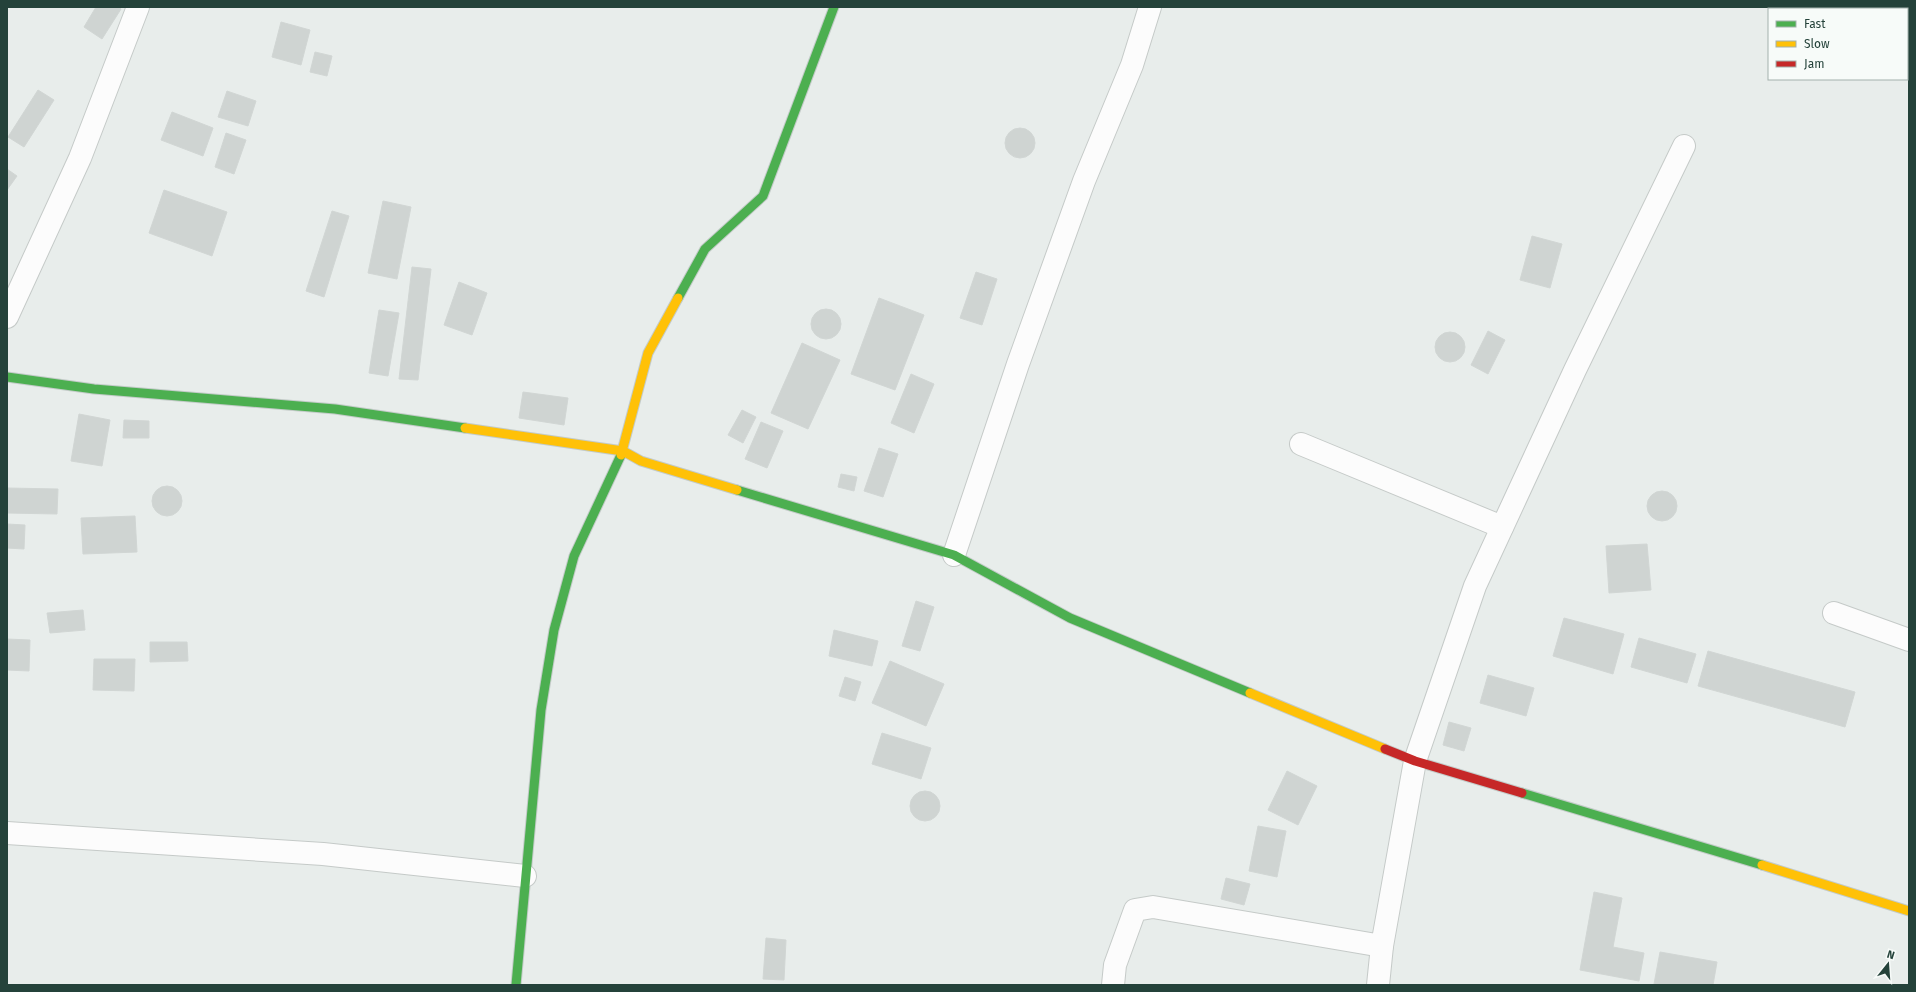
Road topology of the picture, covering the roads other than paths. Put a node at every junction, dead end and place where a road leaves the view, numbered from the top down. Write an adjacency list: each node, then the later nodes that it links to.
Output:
1 (138, 7): 5 (street)
2 (834, 7): 8 (street)
3 (1150, 7): 10 (street)
4 (1684, 146): 9 (street)
5 (7, 317)
6 (7, 377): 8 (street)
7 (1301, 444): 9 (street)
8 (623, 451): 10 (street); 15 (street)
9 (1502, 527): 13 (street)
10 (954, 555): 13 (street)
11 (1834, 613): 12 (street)
12 (1909, 640)
13 (1415, 761): 16 (street); 17 (street)
14 (7, 833): 15 (street)
15 (525, 876): 18 (street)
16 (1909, 911)
17 (1382, 946): 19 (street); 20 (street)
18 (516, 985)
19 (1113, 985)
20 (1378, 985)

